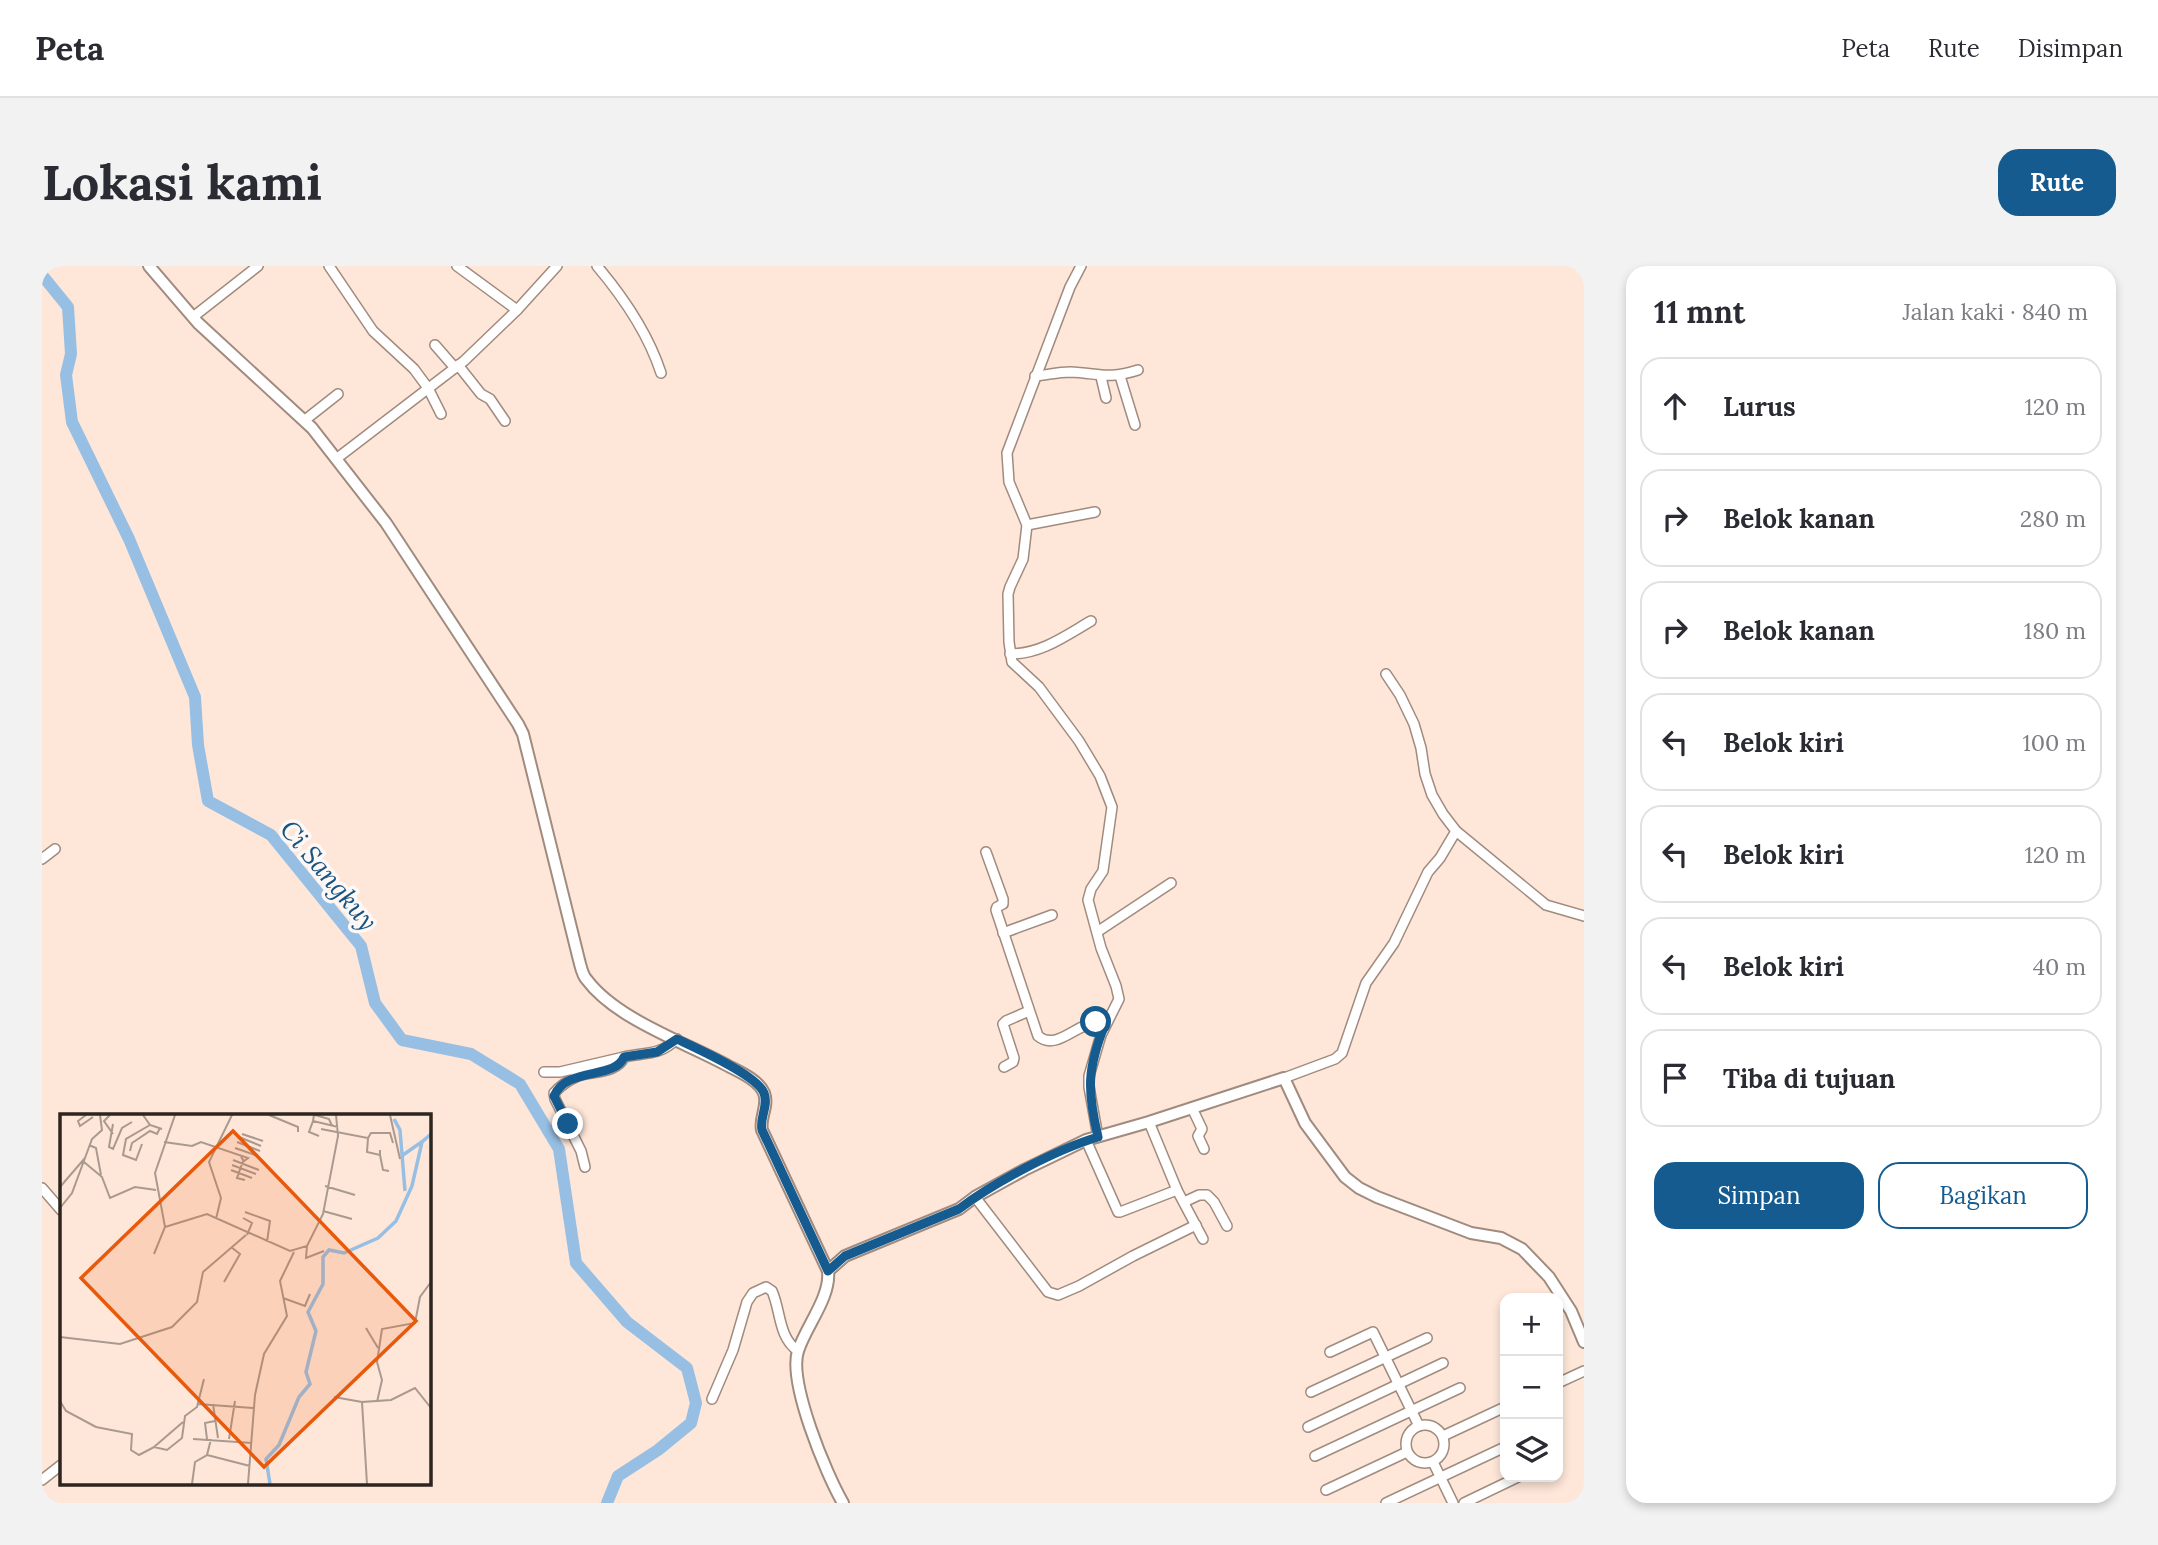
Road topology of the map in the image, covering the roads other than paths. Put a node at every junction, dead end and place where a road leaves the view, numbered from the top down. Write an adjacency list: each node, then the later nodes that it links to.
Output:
1 (149, 266): 9 (street)
2 (258, 266): 9 (street)
3 (330, 266): 17 (street)
4 (457, 266): 8 (street)
5 (557, 266): 8 (street)
6 (597, 266): 13 (street)
7 (1081, 266): 14 (street)
8 (517, 310): 11 (street)
9 (192, 317): 21 (street)
10 (435, 345): 11 (street)
11 (457, 366): 17 (street); 22 (street)
12 (1138, 370): 15 (street)
13 (661, 373)
14 (1035, 376): 16 (street); 26 (street)
15 (1120, 376): 16 (street); 23 (street)
16 (1101, 377): 19 (street)
17 (428, 388): 20 (street); 24 (street)
18 (338, 394): 21 (street)
19 (1106, 398)
20 (441, 414)
21 (304, 420): 24 (street)
22 (505, 421)
23 (1135, 425)
24 (336, 459): 41 (street)
25 (1095, 512): 26 (street)
26 (1027, 525): 28 (street)
27 (1091, 621): 28 (street)
28 (1010, 654): 37 (street)
29 (1386, 674): 30 (street)
30 (1456, 831): 36 (street); 45 (street)
31 (55, 849): 33 (street)
32 (986, 852): 38 (street)
33 (42, 859)
34 (1171, 883): 37 (street)
35 (1052, 915): 38 (street)
36 (1584, 916)
37 (1097, 932): 40 (street)
38 (1003, 933): 39 (street)
39 (1028, 1011): 40 (street); 43 (street)
40 (1105, 1024): 48 (street)
41 (677, 1039): 42 (street); 59 (street)
42 (624, 1057): 44 (street); 50 (street)
43 (1004, 1067)
44 (544, 1072)
45 (1284, 1078): 46 (street); 61 (street)
46 (1192, 1108): 47 (street); 49 (street)
47 (1149, 1122): 48 (street); 52 (street)
48 (1092, 1138): 52 (street); 53 (street)
49 (1204, 1149)
50 (585, 1167)
51 (42, 1188): 55 (street)
52 (1177, 1190): 54 (street)
53 (975, 1197): 56 (street); 59 (street)
54 (1184, 1202): 56 (street); 57 (street)
55 (60, 1209)
56 (1196, 1225): 58 (street)
57 (1227, 1226)
58 (1203, 1239)
59 (828, 1271): 62 (street)
60 (1427, 1338): 64 (street)
61 (1584, 1342)
62 (798, 1351): 71 (street); 86 (street)
63 (1330, 1352): 64 (street)
64 (1385, 1357): 68 (street); 70 (street)
65 (1443, 1363): 68 (street)
66 (1584, 1371): 67 (street)
67 (1563, 1381)
68 (1398, 1384): 73 (street); 75 (street)
69 (1460, 1388): 73 (street)
70 (1311, 1392)
71 (712, 1399)
72 (1500, 1409): 76 (street)
73 (1411, 1410): 74 (street); 79 (street)
74 (1419, 1426): 76 (street); 78 (street)
75 (1308, 1427)
76 (1443, 1436): 80 (street)
77 (1500, 1449): 82 (street)
78 (1407, 1452): 80 (street); 85 (street)
79 (1315, 1456)
80 (1433, 1462): 82 (street)
81 (60, 1466): 83 (street)
82 (1441, 1478): 87 (street); 88 (street)
83 (42, 1480)
84 (1508, 1482): 89 (street)
85 (1326, 1490)
86 (843, 1503)
87 (1386, 1503)
88 (1453, 1503)
89 (1464, 1503)

